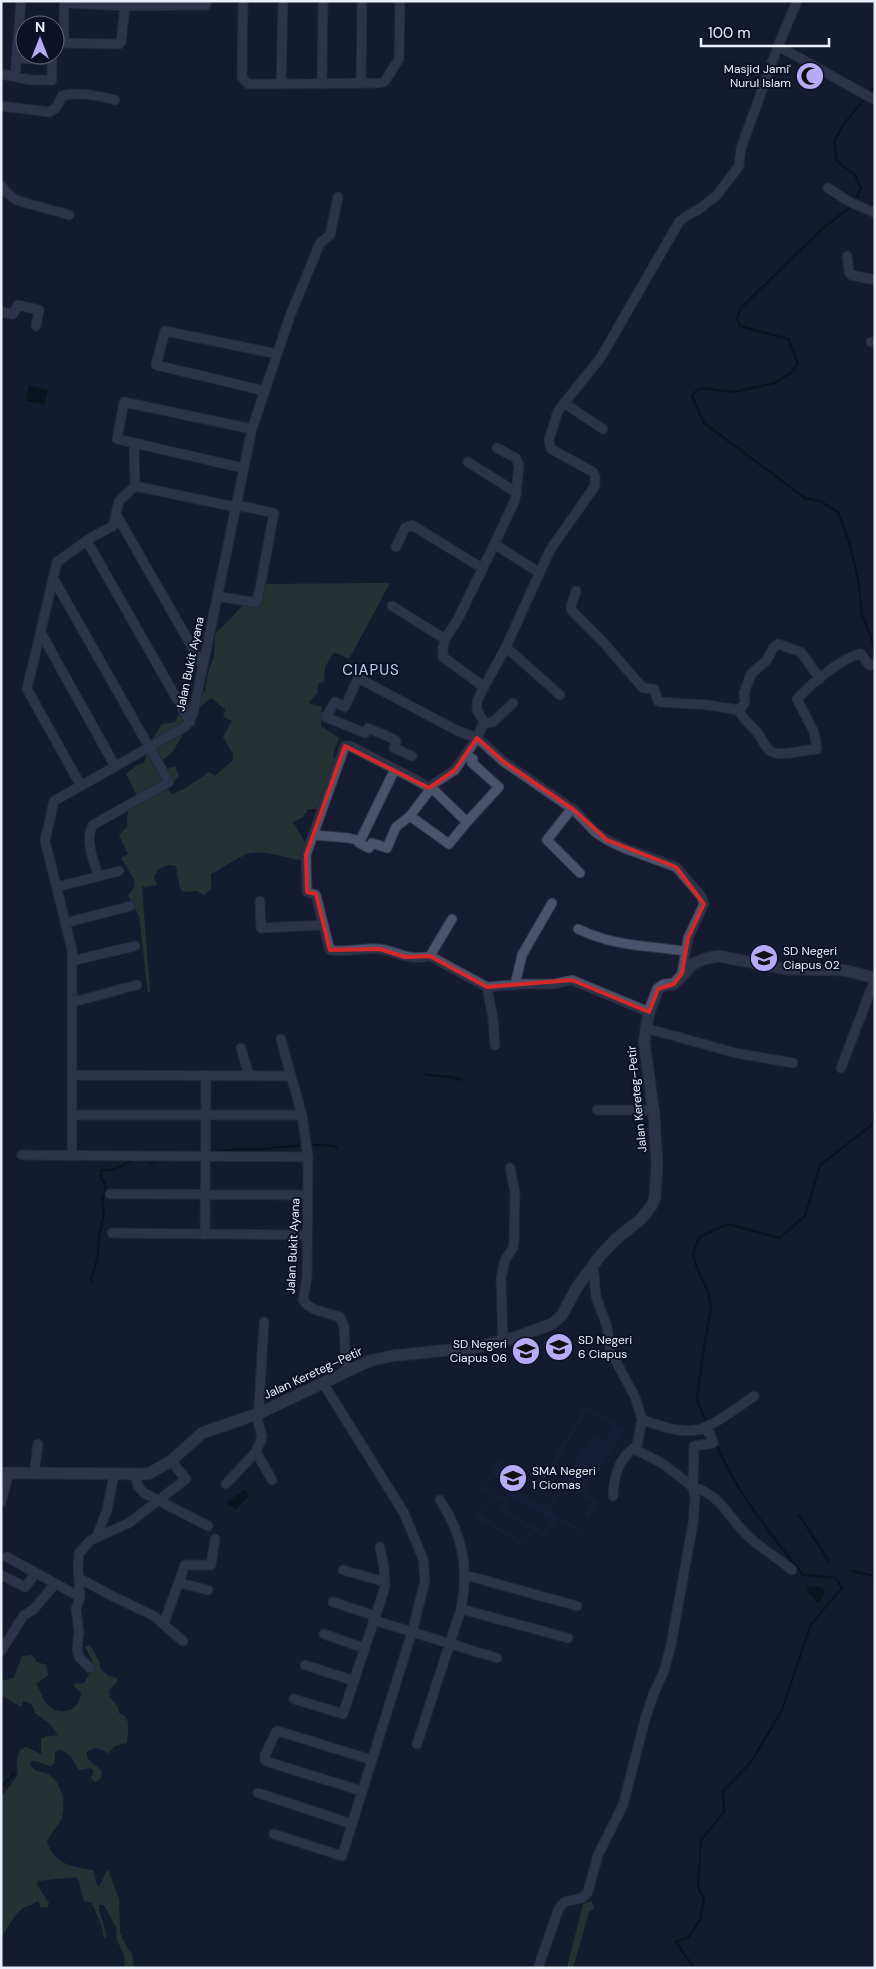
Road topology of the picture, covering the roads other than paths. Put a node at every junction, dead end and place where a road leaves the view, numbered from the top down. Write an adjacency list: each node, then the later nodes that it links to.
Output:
1 (21, 1): 10 (street)
2 (206, 1): 9 (street)
3 (243, 1): 17 (street)
4 (283, 1): 17 (street)
5 (322, 1): 18 (street)
6 (362, 1): 16 (street)
7 (400, 1): 16 (street)
8 (797, 1): 11 (street)
9 (125, 6): 9 (street)
10 (20, 15)
11 (778, 46): 20 (street); 33 (street)
12 (16, 65): 15 (street)
13 (52, 65): 15 (street)
14 (1, 74): 15 (street)
15 (15, 77)
16 (361, 83): 18 (street)
17 (281, 84): 18 (street)
18 (322, 84)
19 (115, 100): 21 (street)
20 (874, 100)
21 (1, 106)
22 (1, 185): 26 (street)
23 (828, 188): 25 (street)
24 (338, 197): 31 (street, Jalan Bukit Ayana)
25 (875, 213)
26 (69, 215)
27 (847, 256): 28 (street)
28 (875, 280)
29 (1, 312): 30 (street)
30 (36, 326)
31 (277, 354): 32 (street, Jalan Bukit Ayana); 32 (street)
32 (264, 391): 34 (street, Jalan Bukit Ayana)
33 (564, 403): 35 (street); 48 (street)
34 (252, 429): 36 (street); 39 (street, Jalan Bukit Ayana)
35 (603, 429)
36 (134, 443): 39 (street); 40 (street)
37 (497, 448): 41 (street)
38 (468, 462): 41 (street)
39 (243, 468): 42 (street, Jalan Bukit Ayana)
40 (136, 486): 42 (street); 43 (street)
41 (517, 493): 46 (street)
42 (235, 506): 51 (street, Jalan Bukit Ayana); 51 (street)
43 (116, 514): 44 (street); 57 (street)
44 (87, 541): 49 (street); 63 (street)
45 (396, 547): 47 (street)
46 (493, 547): 47 (street); 48 (street)
47 (482, 568): 54 (street)
48 (540, 573): 55 (street)
49 (54, 578): 53 (street); 66 (street)
50 (576, 591): 62 (street)
51 (217, 596): 57 (street, Jalan Bukit Ayana)
52 (392, 606): 54 (street)
53 (41, 632): 69 (street); 71 (street)
54 (445, 639): 59 (street)
55 (506, 647): 59 (street); 60 (street)
56 (875, 664): 58 (street)
57 (203, 666): 63 (street, Jalan Bukit Ayana)
58 (820, 679): 62 (street); 62 (street)
59 (484, 687): 64 (street)
60 (560, 696)
61 (513, 703): 64 (street)
62 (739, 710)
63 (190, 722): 66 (street, Jalan Bukit Ayana)
64 (484, 724): 65 (street)
65 (476, 738): 67 (street); 68 (street); 73 (street)
66 (150, 747): 69 (street, Jalan Bukit Ayana); 80 (street)
67 (465, 755): 72 (street); 75 (street)
68 (412, 756)
69 (115, 766): 71 (street, Jalan Bukit Ayana)
70 (394, 769): 72 (street); 76 (street); 77 (street)
71 (81, 786): 81 (street, Jalan Bukit Ayana)
72 (429, 788): 74 (street); 75 (street)
73 (572, 808): 79 (street); 90 (street)
74 (410, 816): 75 (street); 77 (street)
75 (467, 822)
76 (313, 835): 77 (street); 87 (street)
77 (360, 841)
78 (120, 870): 80 (street)
79 (580, 873)
80 (98, 876): 81 (street)
81 (57, 887): 86 (street, Jalan Bukit Ayana)
82 (260, 901): 87 (street)
83 (552, 903): 95 (street)
84 (130, 906): 86 (street)
85 (452, 919): 91 (street)
86 (66, 923): 92 (street, Jalan Bukit Ayana)
87 (323, 925): 91 (street)
88 (578, 929): 90 (street)
89 (135, 946): 92 (street)
90 (684, 951): 93 (street)
91 (430, 956): 97 (street)
92 (72, 961): 98 (street, Jalan Bukit Ayana)
93 (682, 973): 94 (street, Jalan Kereteg–Petir); 99 (street, Jalan Kereteg–Petir)
94 (875, 979): 105 (street)
95 (515, 984): 97 (street); 99 (street)
96 (137, 985): 98 (street)
97 (487, 987): 102 (street)
98 (73, 1002): 106 (street, Jalan Bukit Ayana)
99 (649, 1012): 100 (street, Jalan Kereteg–Petir)
100 (645, 1028): 104 (street); 111 (street, Jalan Kereteg–Petir)
101 (281, 1040): 109 (street, Jalan Bukit Ayana)
102 (496, 1046)
103 (241, 1048): 108 (street)
104 (793, 1063)
105 (841, 1068)
106 (73, 1074): 107 (street); 112 (street, Jalan Bukit Ayana)
107 (206, 1075): 108 (street); 113 (street)
108 (249, 1075): 109 (street)
109 (291, 1076): 114 (street, Jalan Bukit Ayana)
110 (597, 1110): 111 (street)
111 (654, 1110): 126 (street, Jalan Kereteg–Petir)
112 (73, 1114): 113 (street); 116 (street, Jalan Bukit Ayana)
113 (206, 1115): 114 (street); 117 (street)
114 (302, 1115): 118 (street, Jalan Bukit Ayana)
115 (22, 1155): 116 (street)
116 (72, 1156): 117 (street)
117 (206, 1156): 118 (street); 121 (street)
118 (308, 1157): 122 (street, Jalan Bukit Ayana)
119 (510, 1168): 128 (street)
120 (110, 1194): 121 (street)
121 (205, 1195): 122 (street); 124 (street)
122 (308, 1195): 125 (street, Jalan Bukit Ayana)
123 (112, 1233): 124 (street)
124 (205, 1235): 125 (street)
125 (308, 1235): 129 (street, Jalan Bukit Ayana)
126 (593, 1266): 128 (street, Jalan Kereteg–Petir); 133 (street)
127 (264, 1322): 132 (street)
128 (502, 1341): 129 (street, Jalan Kereteg–Petir)
129 (346, 1370): 130 (street, Jalan Kereteg–Petir)
130 (323, 1383): 132 (street, Jalan Kereteg–Petir); 171 (street)
131 (754, 1396): 134 (street)
132 (260, 1413): 137 (street); 138 (street, Jalan Kereteg–Petir)
133 (642, 1420): 134 (street); 136 (street)
134 (704, 1428): 145 (street)
135 (38, 1444): 140 (street)
136 (636, 1447): 145 (street); 146 (street)
137 (256, 1452): 143 (street); 144 (street)
138 (171, 1461): 142 (street, Jalan Kereteg–Petir); 149 (street)
139 (5, 1473): 140 (street, Jalan Kereteg–Petir); 148 (street)
140 (34, 1473): 141 (street, Jalan Kereteg–Petir)
141 (114, 1474): 142 (street, Jalan Kereteg–Petir); 151 (street)
142 (135, 1475): 149 (street)
143 (272, 1480)
144 (226, 1484)
145 (693, 1487): 156 (street); 189 (street)
146 (613, 1496)
147 (440, 1500): 159 (street)
148 (1, 1502)
149 (158, 1502): 150 (street); 151 (street)
150 (208, 1526)
151 (97, 1536): 160 (street)
152 (215, 1539): 162 (street)
153 (380, 1547): 161 (street)
154 (8, 1557): 157 (street)
155 (343, 1570): 161 (street)
156 (792, 1570)
157 (36, 1573): 158 (street); 163 (street)
158 (1, 1574)
159 (465, 1575): 167 (street); 168 (street)
160 (79, 1578): 165 (street); 170 (street)
161 (385, 1582): 169 (street)
162 (180, 1583): 164 (street); 170 (street)
163 (55, 1584): 165 (street); 177 (street)
164 (208, 1590)
165 (80, 1597): 180 (street)
166 (333, 1602): 169 (street)
167 (577, 1606)
168 (461, 1609): 173 (street); 175 (street)
169 (374, 1618): 171 (street); 176 (street)
170 (164, 1623): 174 (street)
171 (412, 1632): 175 (street); 184 (street)
172 (324, 1634): 176 (street)
173 (568, 1638)
174 (183, 1641)
175 (450, 1643): 178 (street); 183 (street)
176 (364, 1648): 181 (street)
177 (1, 1651)
178 (497, 1658)
179 (305, 1665): 181 (street)
180 (90, 1668)
181 (354, 1681): 182 (street)
182 (294, 1699)
183 (417, 1744)
184 (372, 1760): 185 (street); 185 (street)
185 (362, 1791): 187 (street)
186 (258, 1793): 187 (street)
187 (352, 1824): 188 (street)
188 (274, 1834)
189 (538, 1968)

